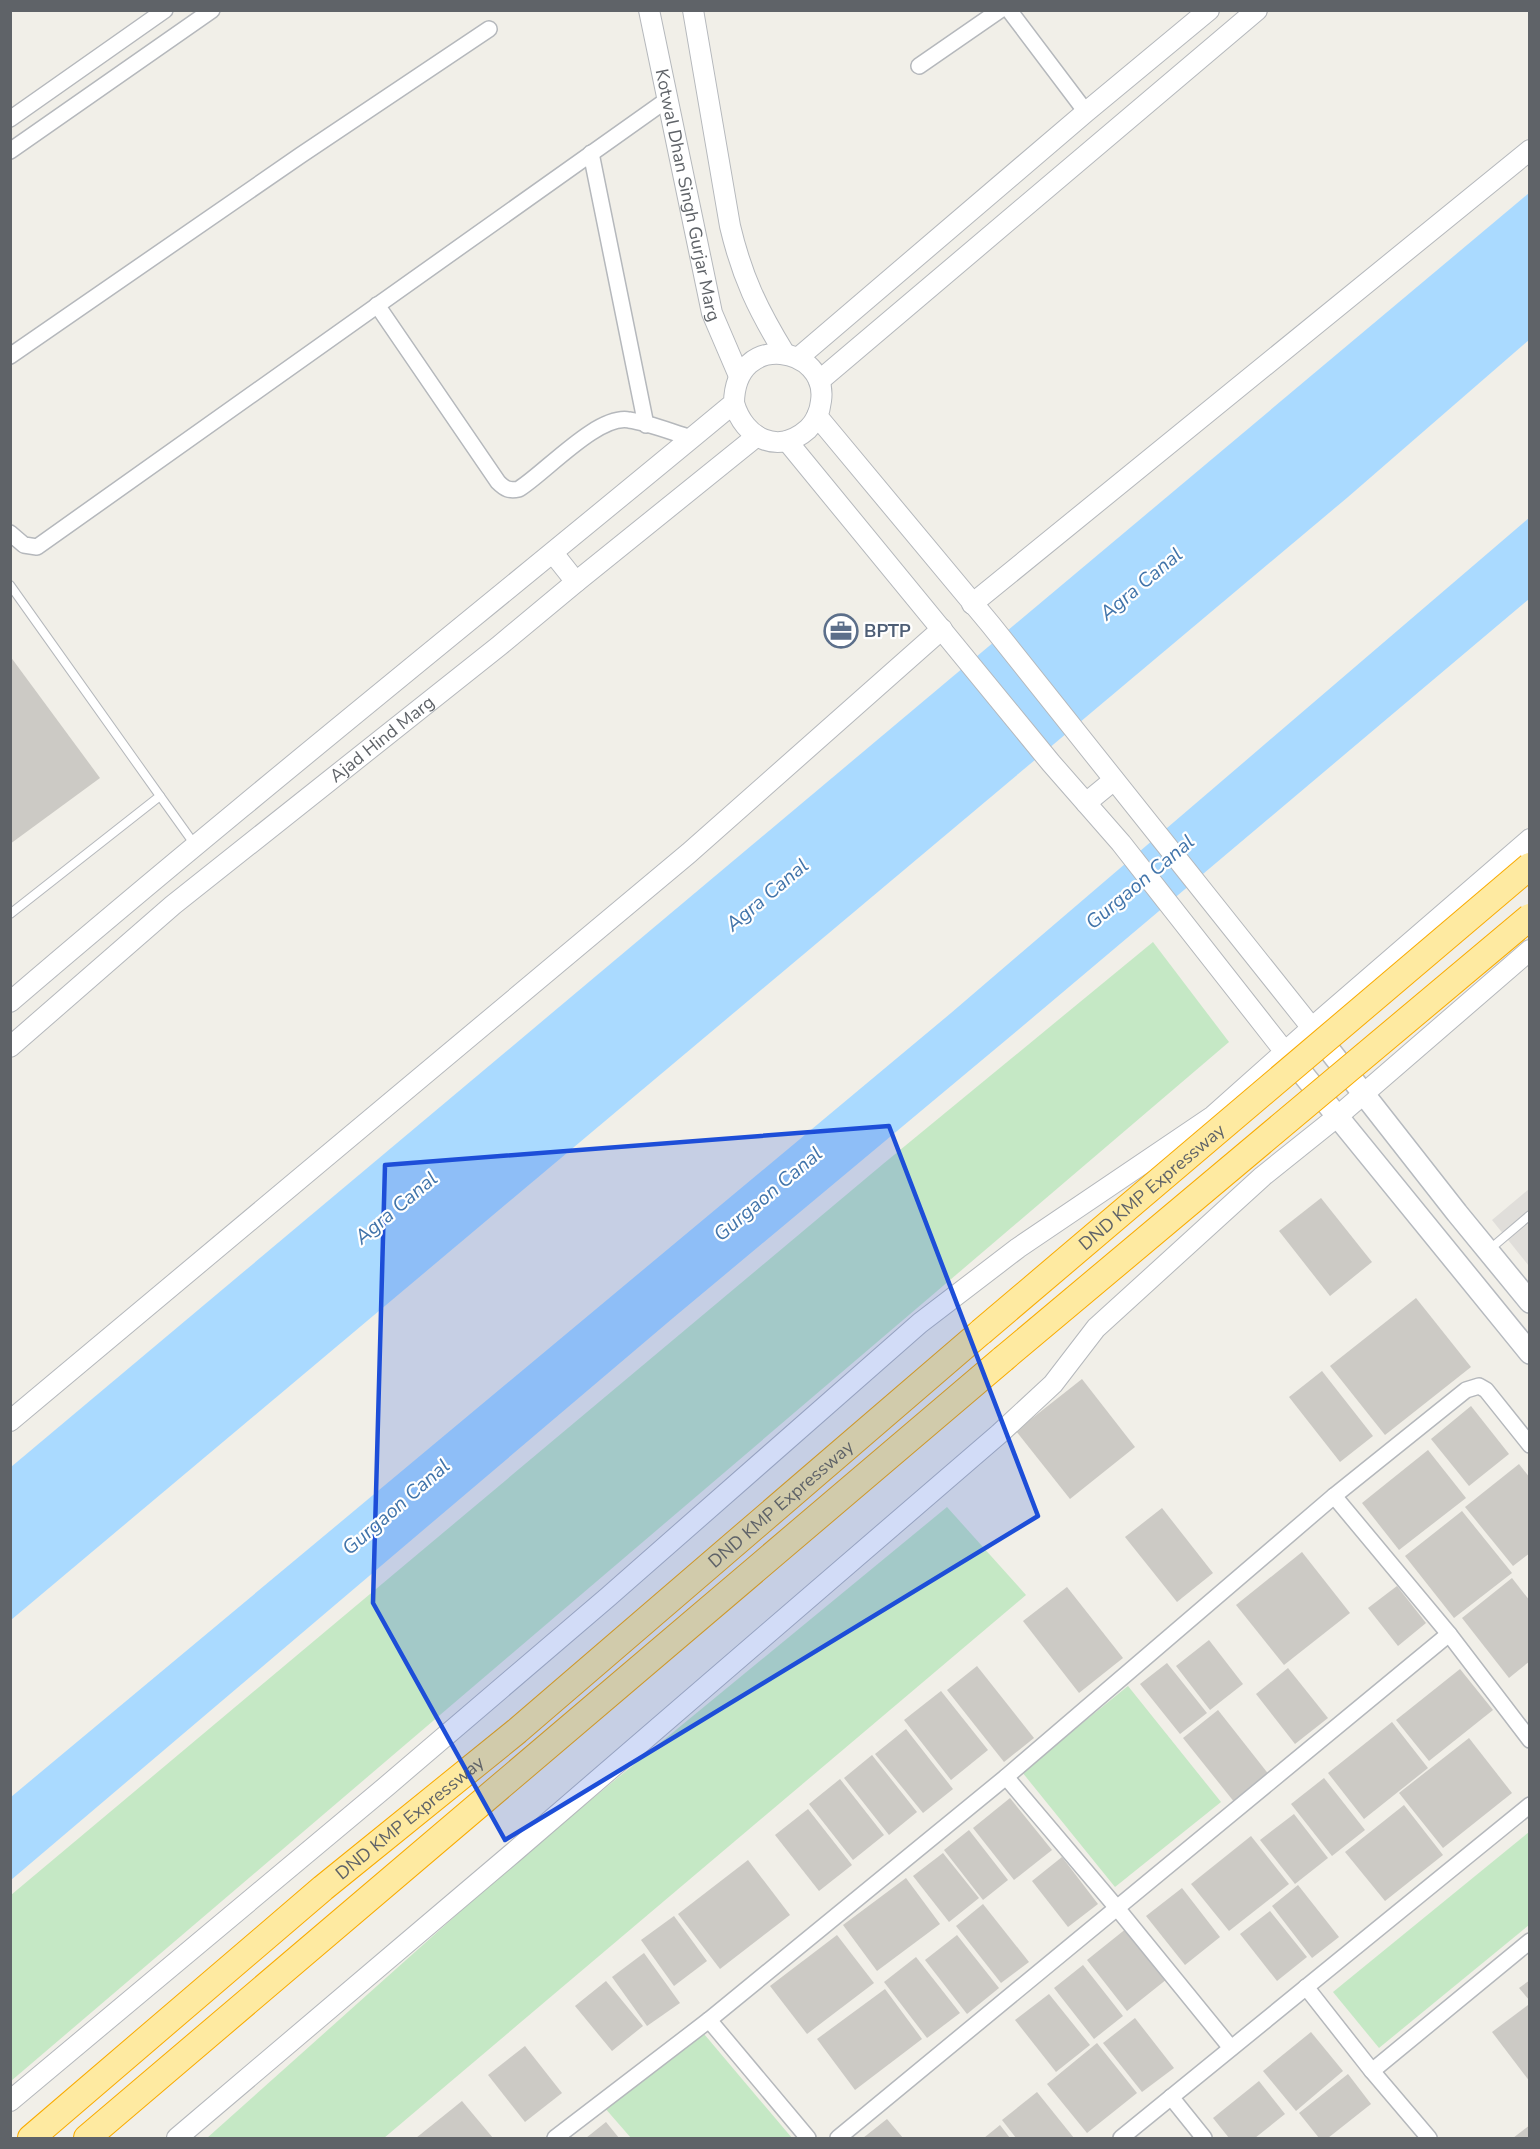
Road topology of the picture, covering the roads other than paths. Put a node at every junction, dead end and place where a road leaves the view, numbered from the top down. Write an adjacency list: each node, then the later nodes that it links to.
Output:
1 (167, 10): 10 (street); 14 (street)
2 (650, 10): 12 (street, Kotwal Dhan Singh Gurjar Marg)
3 (693, 10): 20 (street, Kotwal Dhan Singh Gurjar Marg)
4 (1000, 10): 11 (street)
5 (1009, 10): 13 (street)
6 (1209, 10): 13 (street)
7 (1257, 10): 22 (street)
8 (206, 12): 10 (street)
9 (489, 29): 19 (street)
10 (183, 30): 16 (street)
11 (919, 66)
12 (668, 99): 17 (street); 21 (street, Kotwal Dhan Singh Gurjar Marg)
13 (1086, 112): 20 (street)
14 (10, 119)
15 (1530, 150): 33 (street)
16 (10, 151)
17 (591, 153): 18 (street); 25 (street)
18 (377, 305): 25 (street); 29 (street)
19 (10, 356)
20 (792, 356): 21 (street); 22 (street)
21 (739, 376): 23 (street)
22 (819, 381): 24 (street)
23 (734, 403): 26 (street); 27 (street)
24 (817, 416): 28 (street); 33 (street)
25 (646, 425): 27 (street)
26 (757, 436): 28 (street); 31 (street, Ajad Hind Marg)
27 (691, 438): 30 (street)
28 (787, 441): 34 (street)
29 (10, 533)
30 (553, 554): 31 (street); 39 (street)
31 (576, 582): 46 (street, Ajad Hind Marg)
32 (10, 585): 36 (lane)
33 (972, 604): 35 (street)
34 (942, 629): 37 (street); 54 (street)
35 (1114, 780): 37 (street); 45 (street)
36 (160, 796): 39 (lane); 41 (lane)
37 (1086, 802): 47 (street)
38 (1530, 839): 45 (street)
39 (195, 845): 44 (street)
40 (1530, 866): 69 (highway, DND KMP Expressway, bridge)
41 (10, 914)
42 (1530, 917): 70 (highway, DND KMP Expressway, bridge)
43 (1530, 950): 48 (street)
44 (10, 1002)
45 (1312, 1028): 47 (street); 48 (main road)
46 (10, 1047)
47 (1285, 1052): 49 (main road); 68 (street)
48 (1364, 1094): 49 (street); 51 (main road)
49 (1338, 1116): 53 (main road); 71 (street)
50 (1530, 1215): 51 (lane)
51 (1488, 1251): 52 (main road)
52 (1530, 1302)
53 (1530, 1353)
54 (10, 1421)
55 (1530, 1445): 56 (street)
56 (1334, 1496): 57 (street); 59 (street)
57 (1449, 1634): 58 (street); 61 (street)
58 (1530, 1740)
59 (1006, 1777): 61 (street); 64 (street)
60 (1530, 1805): 63 (street)
61 (1117, 1908): 65 (street); 74 (street)
62 (1530, 1941): 66 (street)
63 (1306, 1987): 65 (street); 66 (street)
64 (709, 2020): 72 (street); 73 (street)
65 (1231, 2048): 67 (street)
66 (1372, 2071): 77 (street)
67 (1171, 2097): 75 (street); 76 (street)
68 (10, 2102)
69 (31, 2139)
70 (87, 2139)
71 (177, 2139)
72 (555, 2139)
73 (808, 2139)
74 (838, 2139)
75 (1121, 2139)
76 (1204, 2139)
77 (1429, 2139)

